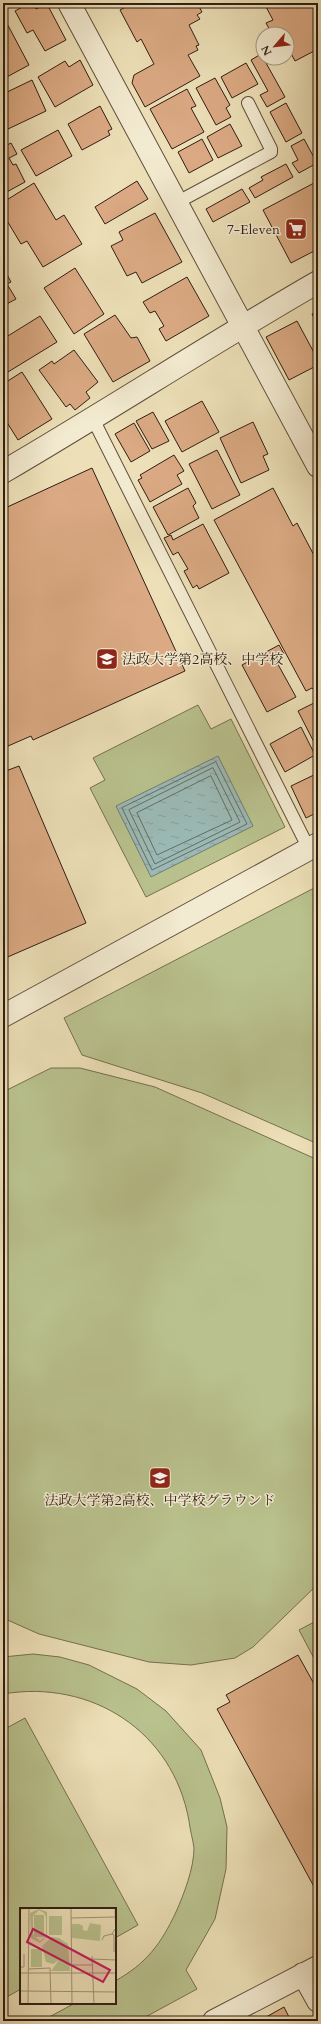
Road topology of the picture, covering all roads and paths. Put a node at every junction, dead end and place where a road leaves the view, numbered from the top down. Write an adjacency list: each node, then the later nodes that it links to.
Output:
1 (69, 3): 3 (street)
2 (248, 103): 3 (lane)
3 (176, 203): 5 (street)
4 (318, 282): 5 (street)
5 (242, 326): 6 (street); 7 (street)
6 (93, 419): 8 (street); 9 (lane)
7 (318, 466)
8 (3, 472)
9 (313, 847): 10 (street)
10 (3, 1016)
11 (310, 1970): 12 (street); 13 (street)
12 (318, 2001)
13 (214, 2021)

